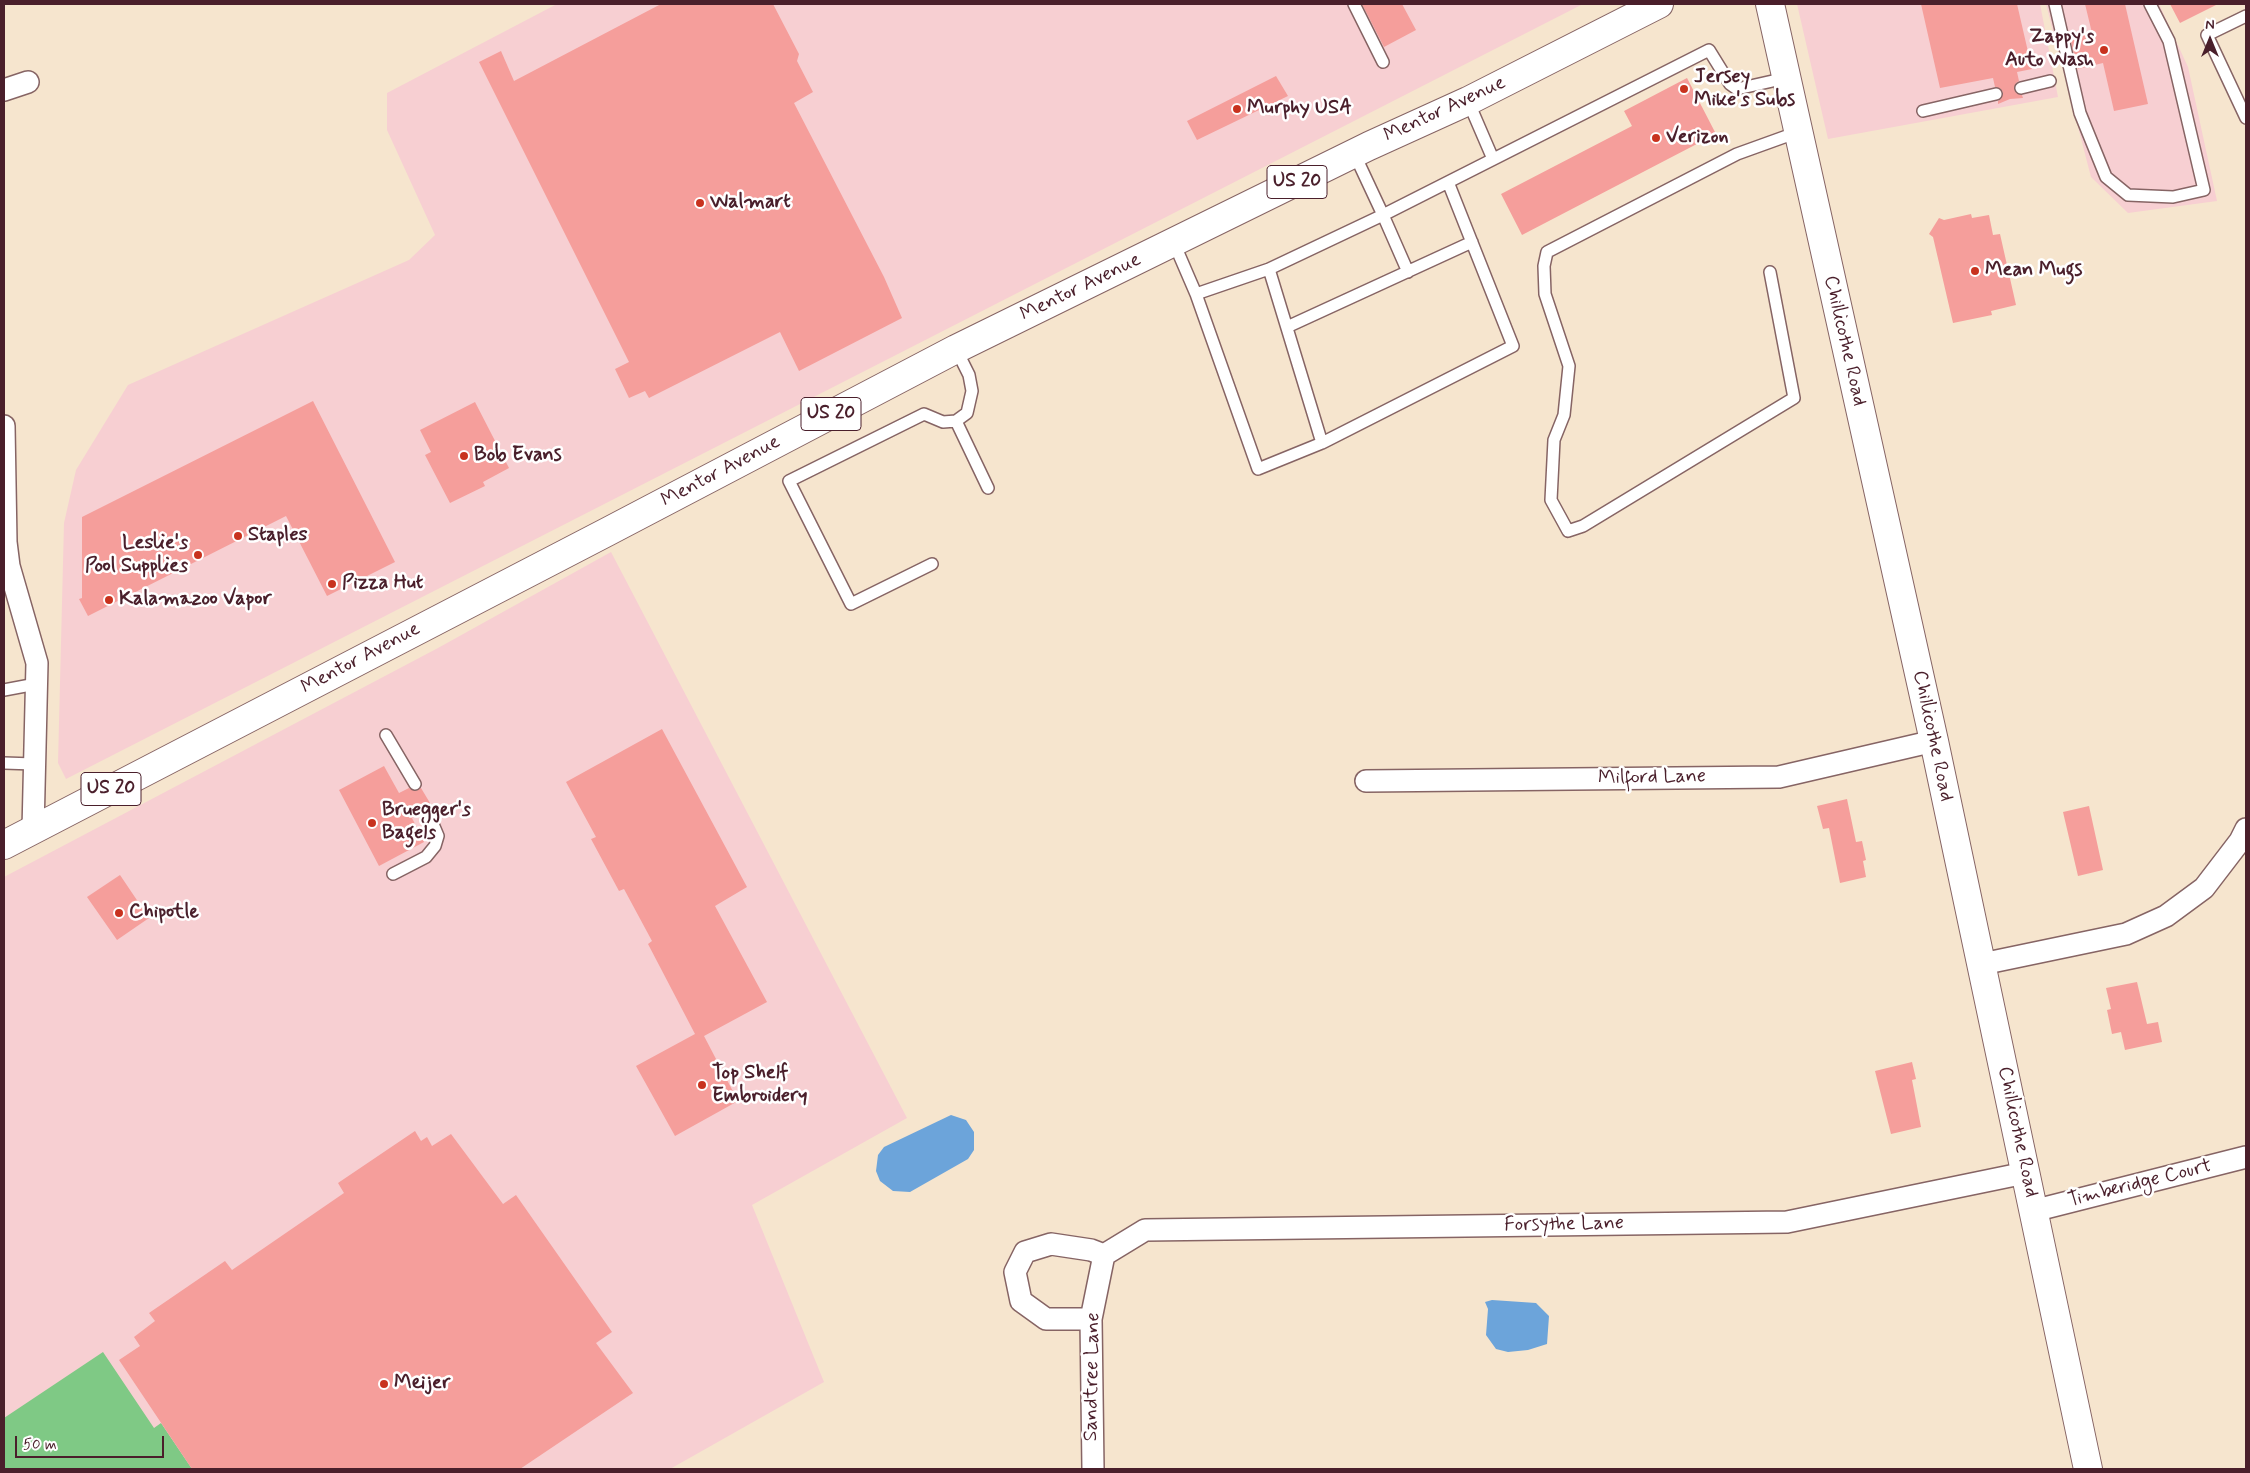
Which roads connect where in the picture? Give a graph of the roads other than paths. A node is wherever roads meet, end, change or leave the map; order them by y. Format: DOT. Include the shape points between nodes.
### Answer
graph roads {
  1 [pos="1354,4"];
  2 [pos="1658,4"];
  3 [pos="1770,4"];
  4 [pos="2055,4"];
  5 [pos="2150,4"];
  6 [pos="2246,16"];
  7 [pos="1383,62"];
  8 [pos="1786,78"];
  9 [pos="2050,81"];
  10 [pos="28,82"];
  11 [pos="2021,88"];
  12 [pos="4,90"];
  13 [pos="1996,94"];
  14 [pos="1468,101"];
  15 [pos="1923,111"];
  16 [pos="2246,118"];
  17 [pos="1798,132"];
  18 [pos="1354,153"];
  19 [pos="1493,159"];
  20 [pos="1448,182"];
  21 [pos="1383,215"];
  22 [pos="1472,242"];
  23 [pos="1174,243"];
  24 [pos="1269,269"];
  25 [pos="1408,272"];
  26 [pos="1770,272"];
  27 [pos="1196,294"];
  28 [pos="1287,327"];
  29 [pos="956,349"];
  30 [pos="956,421"];
  31 [pos="4,426"];
  32 [pos="1322,443"];
  33 [pos="988,488"];
  34 [pos="5,543"];
  35 [pos="932,564"];
  36 [pos="6,568"];
  37 [pos="36,684"];
  38 [pos="4,690"];
  39 [pos="386,735"];
  40 [pos="1934,741"];
  41 [pos="4,763"];
  42 [pos="34,764"];
  43 [pos="1366,781"];
  44 [pos="415,784"];
  45 [pos="427,810"];
  46 [pos="2246,829"];
  47 [pos="33,830"];
  48 [pos="4,845"];
  49 [pos="394,874"];
  50 [pos="1982,964"];
  51 [pos="2246,1156"];
  52 [pos="2025,1173"];
  53 [pos="2033,1211"];
  54 [pos="1104,1255"];
  55 [pos="1091,1319"];
  56 [pos="1093,1469"];
  57 [pos="2088,1469"];
  1 -- 7 [label="lane"];
  2 -- 14 [label="main road, Mentor Avenue / US 20"];
  3 -- 8 [label="main road, Chillicothe Road"];
  4 -- 5 [label="lane" via="2080,113 2106,177 2128,195 2174,197 2204,190 2168,41"];
  6 -- 16 [label="lane" via="2207,35"];
  8 -- 17 [label="main road, Chillicothe Road"];
  8 -- 19 [label="lane" via="1737,89 1730,84 1709,50"];
  9 -- 11 [label="lane"];
  10 -- 12 [label="street"];
  13 -- 15 [label="lane"];
  14 -- 18 [label="main road, Mentor Avenue / US 20"];
  14 -- 19 [label="lane"];
  17 -- 26 [label="lane" via="1737,154 1547,252 1545,294 1569,366 1564,414 1554,440 1551,500 1568,532 1794,398"];
  17 -- 40 [label="main road, Chillicothe Road"];
  18 -- 21 [label="lane"];
  18 -- 23 [label="main road, Mentor Avenue / US 20"];
  19 -- 20 [label="lane"];
  20 -- 21 [label="lane"];
  20 -- 22 [label="lane"];
  21 -- 24 [label="lane"];
  21 -- 25 [label="lane"];
  22 -- 25 [label="lane"];
  22 -- 32 [label="lane" via="1513,346"];
  23 -- 27 [label="lane"];
  23 -- 29 [label="main road, Mentor Avenue / US 20"];
  24 -- 27 [label="lane"];
  24 -- 28 [label="lane"];
  25 -- 28 [label="lane"];
  27 -- 32 [label="lane" via="1258,469"];
  28 -- 32 [label="lane"];
  29 -- 30 [label="lane" via="969,375 972,391 967,413"];
  29 -- 47 [label="main road, Mentor Avenue / US 20"];
  30 -- 33 [label="lane"];
  30 -- 35 [label="lane" via="944,422 924,414 789,481 851,604"];
  31 -- 34 [label="street"];
  34 -- 36 [label="street"];
  36 -- 37 [label="street" via="37,663"];
  37 -- 38 [label="lane"];
  37 -- 42 [label="street"];
  39 -- 44 [label="lane"];
  40 -- 43 [label="street, Milford Lane" via="1779,777"];
  40 -- 50 [label="main road, Chillicothe Road"];
  41 -- 42 [label="lane"];
  42 -- 47 [label="street"];
  45 -- 49 [label="lane" via="438,836 435,846 426,857"];
  46 -- 50 [label="street" via="2204,888 2166,916 2126,934"];
  47 -- 48 [label="main road, Mentor Avenue / US 20"];
  50 -- 52 [label="main road, Chillicothe Road"];
  51 -- 53 [label="street, Timberidge Court"];
  52 -- 53 [label="main road, Chillicothe Road"];
  52 -- 54 [label="street, Forsythe Lane" via="1787,1222 1145,1230"];
  53 -- 57 [label="main road, Chillicothe Road"];
  54 -- 55 [label="street, Sandtree Lane"];
  54 -- 55 [label="street" via="1051,1244 1024,1252 1015,1272 1021,1301 1046,1319"];
  55 -- 56 [label="street, Sandtree Lane"];
}
